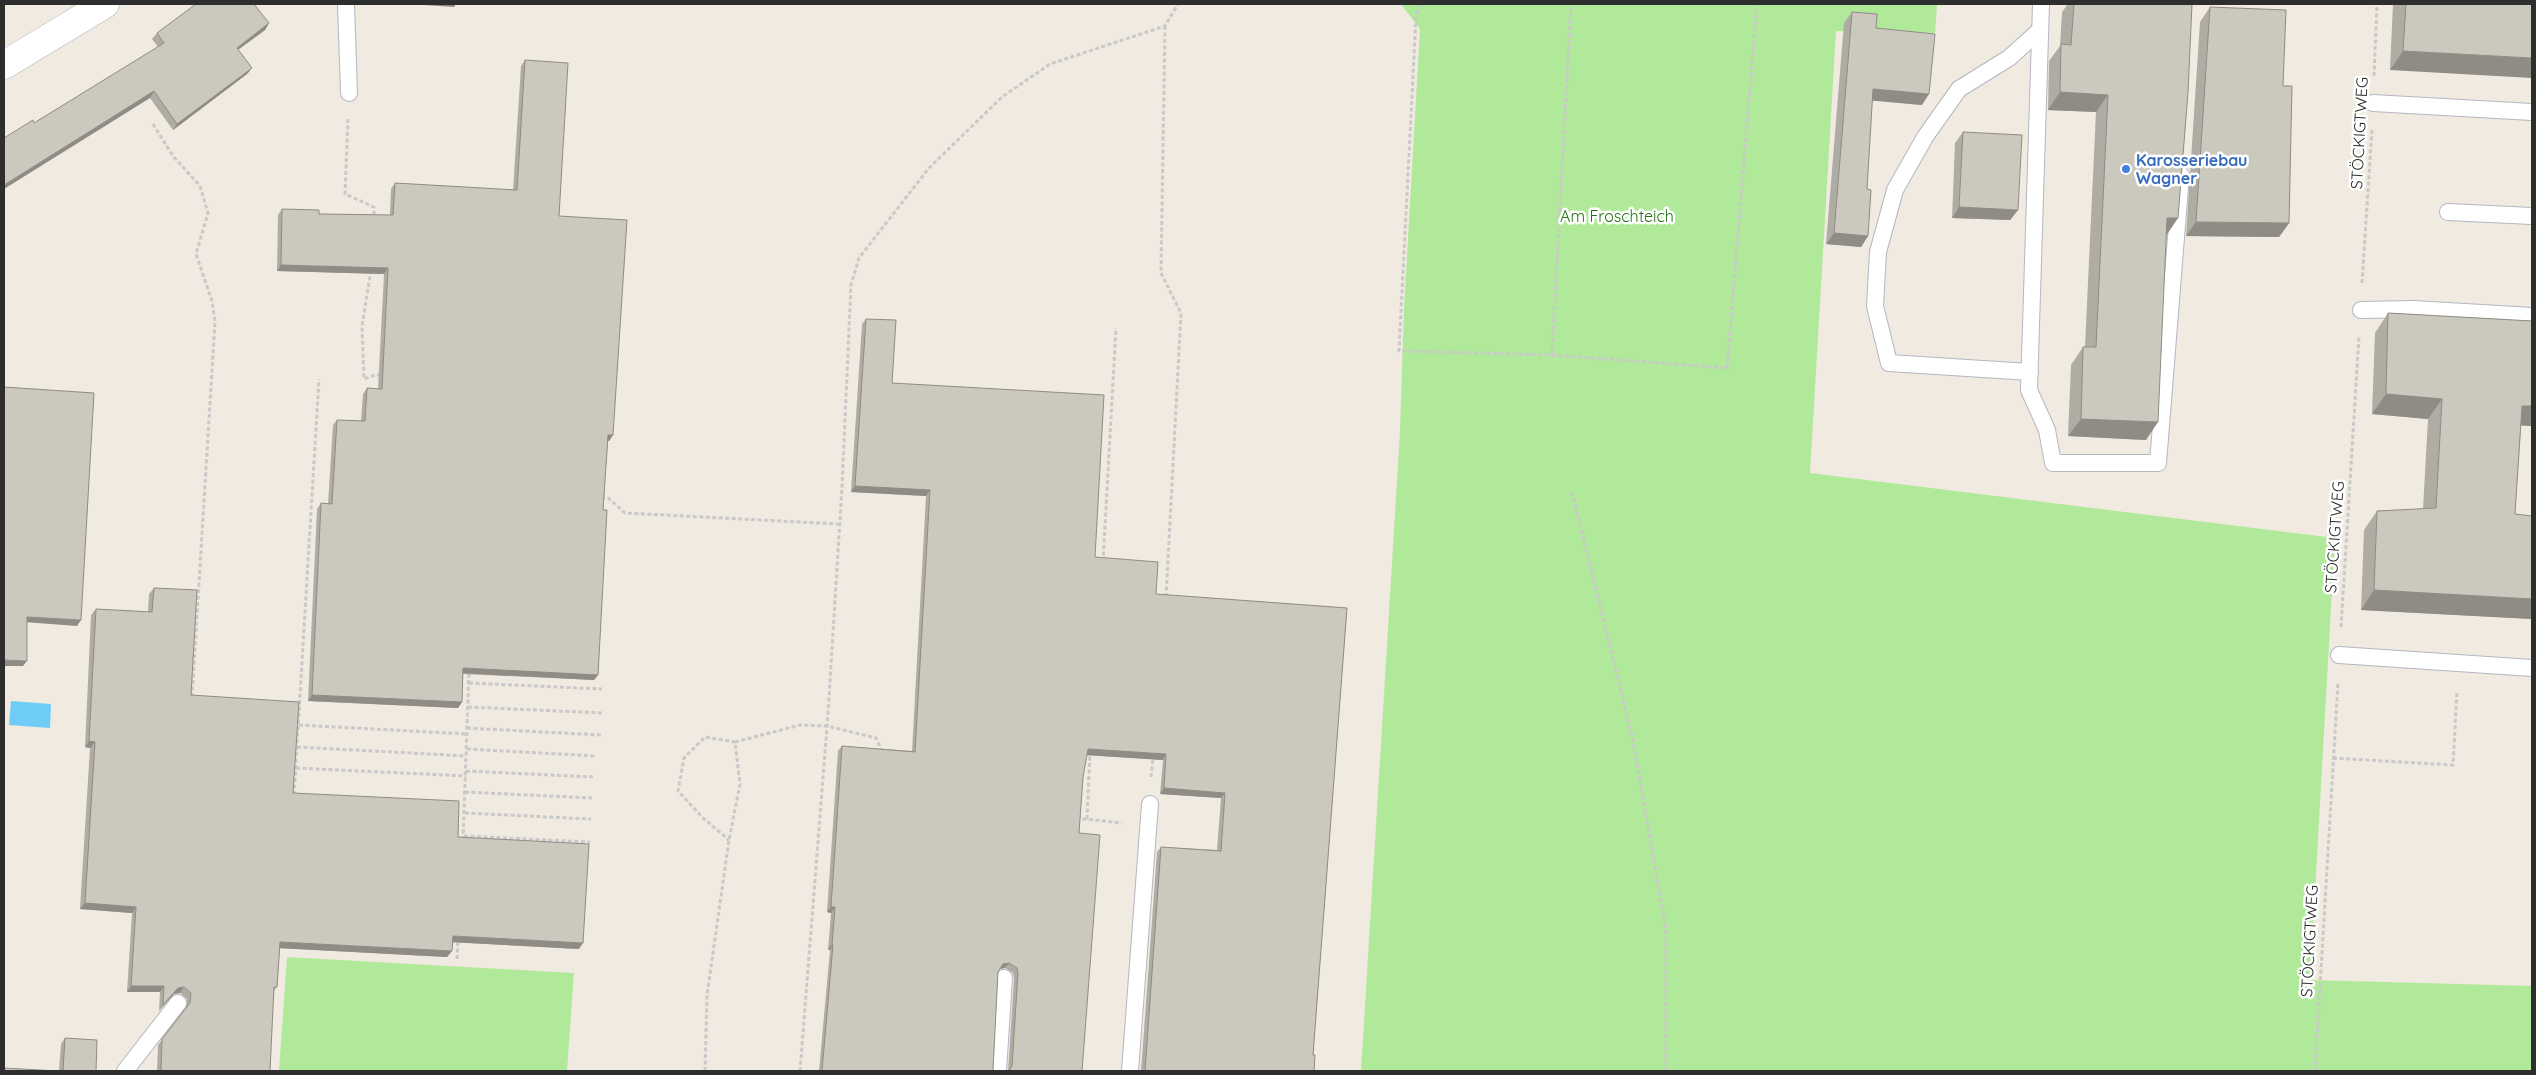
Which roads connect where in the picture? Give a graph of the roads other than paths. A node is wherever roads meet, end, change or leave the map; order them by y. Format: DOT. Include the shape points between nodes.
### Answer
graph roads {
  1 [pos="105,4"];
  2 [pos="346,4"];
  3 [pos="2041,4"];
  4 [pos="2040,30"];
  5 [pos="4,65"];
  6 [pos="349,94"];
  7 [pos="2373,103"];
  8 [pos="2532,112"];
  9 [pos="2183,156"];
  10 [pos="2448,212"];
  11 [pos="2532,216"];
  12 [pos="2361,310"];
  13 [pos="2532,316"];
  14 [pos="2030,372"];
  15 [pos="2340,655"];
  16 [pos="2532,668"];
  17 [pos="1150,804"];
  18 [pos="1004,978"];
  19 [pos="178,1003"];
  20 [pos="125,1071"];
  21 [pos="998,1071"];
  22 [pos="1130,1071"];
  1 -- 5 [label="street"];
  2 -- 6 [label="lane"];
  3 -- 4 [label="lane"];
  4 -- 14 [label="lane"];
  4 -- 14 [label="lane" via="2009,58 1959,88 1925,137 1895,190 1878,252 1875,306 1889,364"];
  7 -- 8 [label="lane"];
  9 -- 14 [label="lane" via="2158,463 2053,463 2047,430 2029,390"];
  10 -- 11 [label="lane"];
  12 -- 13 [label="lane" via="2414,309"];
  15 -- 16 [label="lane"];
  17 -- 22 [label="lane"];
  18 -- 21 [label="lane"];
  19 -- 20 [label="lane"];
}
